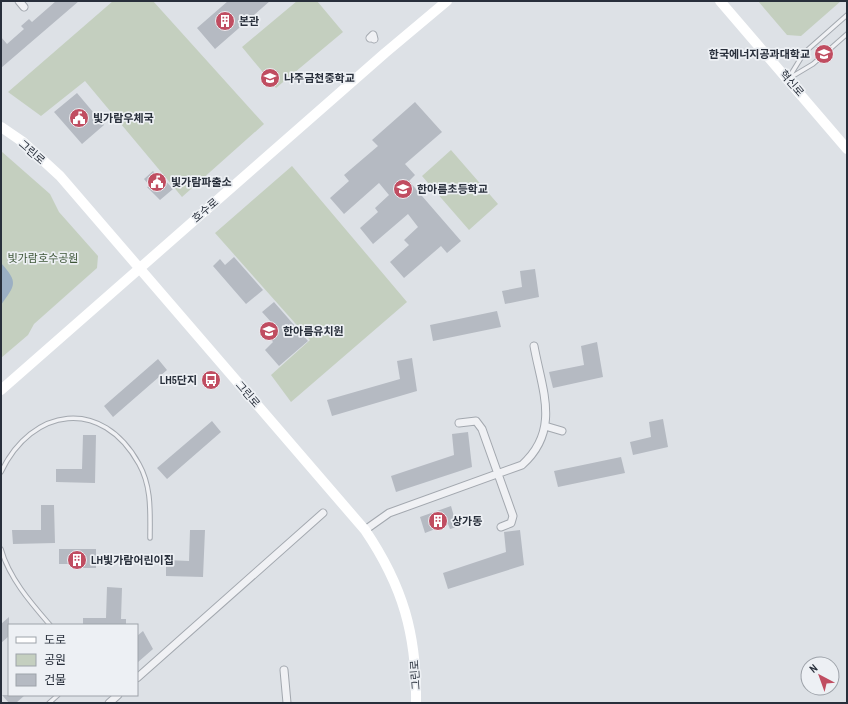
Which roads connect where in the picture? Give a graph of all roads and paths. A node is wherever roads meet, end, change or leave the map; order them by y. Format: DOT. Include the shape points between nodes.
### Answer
graph roads {
  1 [pos="447,1"];
  2 [pos="720,1"];
  3 [pos="847,15"];
  4 [pos="847,34"];
  5 [pos="788,78"];
  6 [pos="1,127"];
  7 [pos="847,149"];
  8 [pos="139,268"];
  9 [pos="534,346"];
  10 [pos="1,390"];
  11 [pos="459,423"];
  12 [pos="545,426"];
  13 [pos="562,431"];
  14 [pos="1,472"];
  15 [pos="499,474"];
  16 [pos="323,513"];
  17 [pos="501,527"];
  18 [pos="364,530"];
  19 [pos="150,538"];
  20 [pos="1,549"];
  21 [pos="49,624"];
  22 [pos="284,670"];
  23 [pos="138,677"];
  24 [pos="57,696"];
  25 [pos="117,696"];
  26 [pos="49,703"];
  27 [pos="109,703"];
  28 [pos="287,703"];
  29 [pos="416,703"];
  1 -- 8 [label="street, 호수로"];
  2 -- 5 [label="street, 혁신로"];
  3 -- 5 [label="lane" via="804,52"];
  4 -- 5 [label="lane" via="813,64"];
  5 -- 7 [label="street, 혁신로"];
  6 -- 8 [label="street, 그린로" via="23,142 60,176"];
  8 -- 10 [label="street, 호수로"];
  8 -- 18 [label="street, 그린로"];
  9 -- 12 [label="street" via="547,414"];
  11 -- 15 [label="street" via="476,421 482,429"];
  12 -- 13 [label="street"];
  12 -- 15 [label="street" via="539,445 531,457 522,465"];
  14 -- 19 [label="lane" via="16,446 42,426 59,419 71,418 82,418 101,424 124,443 140,464 150,495"];
  15 -- 17 [label="street" via="513,516 511,523"];
  15 -- 18 [label="street" via="389,513"];
  16 -- 23 [label="street"];
  18 -- 29 [label="street, 그린로" via="391,572 405,608 414,658"];
  20 -- 21 [label="lane" via="21,589"];
  22 -- 28 [label="street"];
  24 -- 26 [label="lane"];
  25 -- 27 [label="street"];
}
